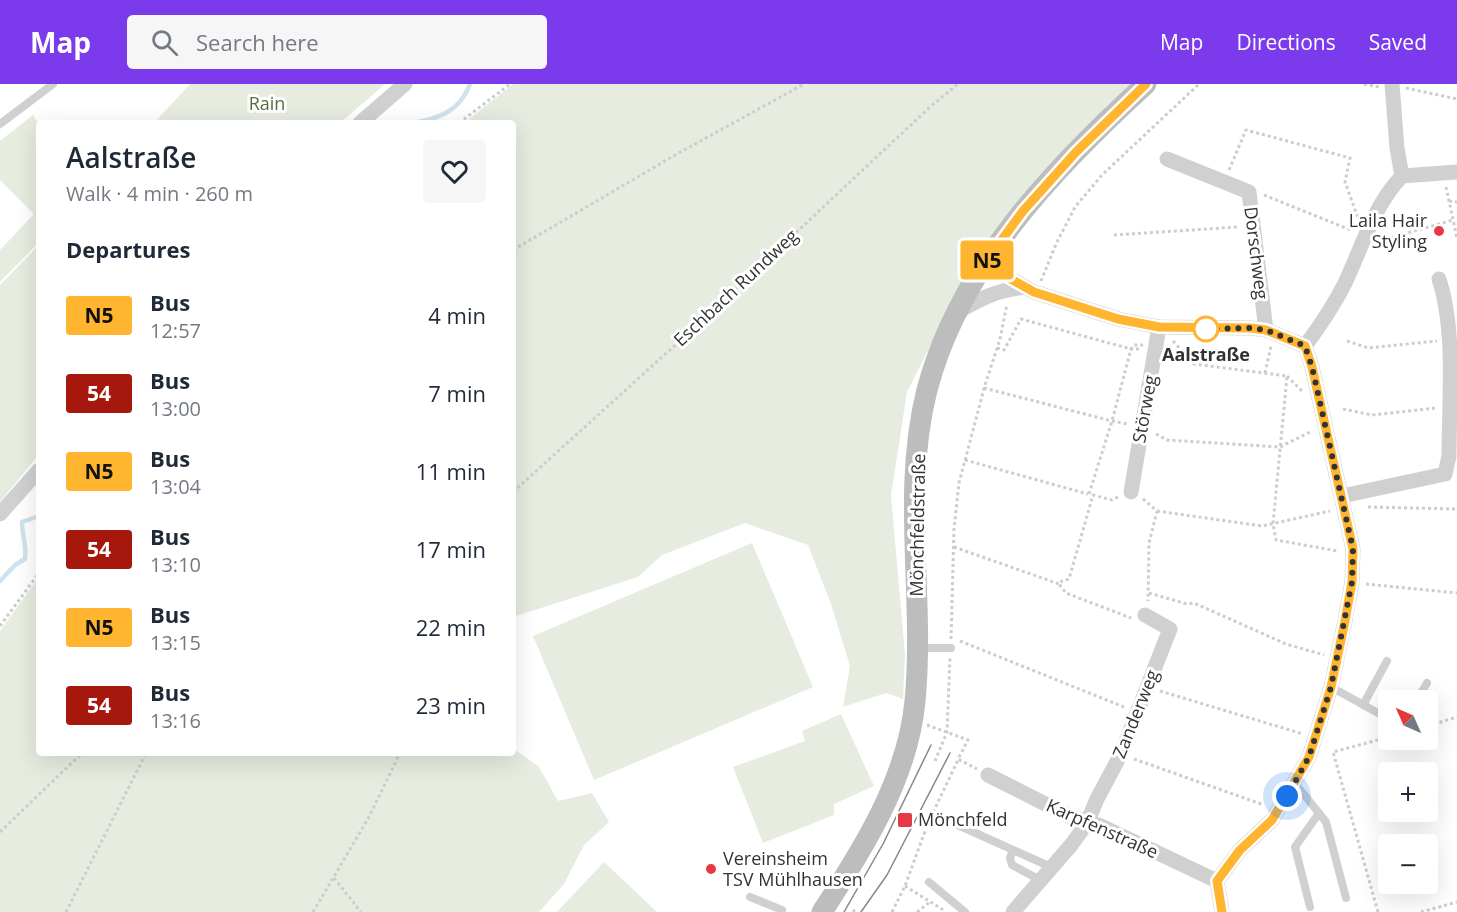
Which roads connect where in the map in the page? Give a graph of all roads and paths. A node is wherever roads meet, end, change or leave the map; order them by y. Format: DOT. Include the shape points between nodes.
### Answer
graph roads {
  1 [pos="53,84"];
  2 [pos="405,84"];
  3 [pos="510,84"];
  4 [pos="804,84"];
  5 [pos="958,84"];
  6 [pos="1146,84"];
  7 [pos="1199,84"];
  8 [pos="1392,84"];
  9 [pos="1457,99"];
  10 [pos="363,120"];
  11 [pos="463,120"];
  12 [pos="0,124"];
  13 [pos="1167,159"];
  14 [pos="1450,172"];
  15 [pos="1402,176"];
  16 [pos="1224,182"];
  17 [pos="1249,192"];
  18 [pos="1449,201"];
  19 [pos="1457,202"];
  20 [pos="1453,220"];
  21 [pos="1253,226"];
  22 [pos="1114,235"];
  23 [pos="1365,236"];
  24 [pos="1457,238"];
  25 [pos="516,248"];
  26 [pos="984,264"];
  27 [pos="1439,279"];
  28 [pos="1029,290"];
  29 [pos="1007,308"];
  30 [pos="958,312"];
  31 [pos="1159,327"];
  32 [pos="1266,330"];
  33 [pos="1449,340"];
  34 [pos="1347,341"];
  35 [pos="1156,344"];
  36 [pos="1179,346"];
  37 [pos="1305,346"];
  38 [pos="997,348"];
  39 [pos="1133,349"];
  40 [pos="1269,352"];
  41 [pos="1265,373"];
  42 [pos="984,388"];
  43 [pos="1449,407"];
  44 [pos="1343,409"];
  45 [pos="1114,421"];
  46 [pos="1325,424"];
  47 [pos="1142,426"];
  48 [pos="1280,447"];
  49 [pos="965,460"];
  50 [pos="36,473"];
  51 [pos="516,489"];
  52 [pos="1131,492"];
  53 [pos="1091,494"];
  54 [pos="1343,502"];
  55 [pos="1368,507"];
  56 [pos="1457,509"];
  57 [pos="1157,511"];
  58 [pos="0,514"];
  59 [pos="1273,524"];
  60 [pos="954,547"];
  61 [pos="1353,554"];
  62 [pos="36,577"];
  63 [pos="1065,580"];
  64 [pos="1352,582"];
  65 [pos="1059,584"];
  66 [pos="1068,587"];
  67 [pos="1073,589"];
  68 [pos="1149,593"];
  69 [pos="1457,593"];
  70 [pos="1086,594"];
  71 [pos="1072,595"];
  72 [pos="1085,600"];
  73 [pos="1115,604"];
  74 [pos="1114,610"];
  75 [pos="1140,619"];
  76 [pos="0,626"];
  77 [pos="969,645"];
  78 [pos="918,648"];
  79 [pos="951,648"];
  80 [pos="1336,661"];
  81 [pos="1388,661"];
  82 [pos="1427,683"];
  83 [pos="1146,687"];
  84 [pos="1331,687"];
  85 [pos="1423,690"];
  86 [pos="1363,705"];
  87 [pos="1136,713"];
  88 [pos="1378,713"];
  89 [pos="1457,717"];
  90 [pos="912,722"];
  91 [pos="1438,723"];
  92 [pos="947,732"];
  93 [pos="1314,737"];
  94 [pos="1378,739"];
  95 [pos="1121,754"];
  96 [pos="79,756"];
  97 [pos="144,756"];
  98 [pos="398,756"];
  99 [pos="958,759"];
  100 [pos="935,761"];
  101 [pos="988,775"];
  102 [pos="1294,782"];
  103 [pos="1279,809"];
  104 [pos="1319,813"];
  105 [pos="951,822"];
  106 [pos="1087,823"];
  107 [pos="0,832"];
  108 [pos="1013,850"];
  109 [pos="1051,867"];
  110 [pos="334,878"];
  111 [pos="1040,880"];
  112 [pos="1217,881"];
  113 [pos="929,882"];
  114 [pos="905,886"];
  115 [pos="750,897"];
  116 [pos="1346,898"];
  117 [pos="930,902"];
  118 [pos="1457,902"];
  119 [pos="1310,908"];
  120 [pos="66,912"];
  121 [pos="313,912"];
  122 [pos="361,912"];
  123 [pos="780,912"];
  124 [pos="822,912"];
  125 [pos="892,912"];
  126 [pos="917,912"];
  127 [pos="946,912"];
  128 [pos="965,912"];
  129 [pos="1013,912"];
  130 [pos="1222,912"];
  131 [pos="1378,912"];
  132 [pos="1421,912"];
  1 -- 12 [label="lane"];
  2 -- 10 [label="street"];
  3 -- 11 [label="path"];
  4 -- 25 [label="path"];
  5 -- 51 [label="path, Eschbach Rundweg"];
  6 -- 26 [label="main road, Mönchfeldstraße" via="1076,152 1023,211"];
  7 -- 28 [label="path" via="1102,175 1075,207 1043,278"];
  8 -- 9 [label="path"];
  8 -- 15 [label="street"];
  13 -- 16 [label="street, Dorschweg"];
  14 -- 15 [label="street"];
  14 -- 18 [label="path"];
  15 -- 23 [label="street" via="1390,188"];
  16 -- 17 [label="street, Dorschweg"];
  16 -- 23 [label="path" via="1246,130 1350,158 1345,182"];
  17 -- 21 [label="street, Dorschweg"];
  17 -- 23 [label="path" via="1263,194"];
  18 -- 19 [label="path"];
  18 -- 20 [label="path"];
  20 -- 23 [label="path" via="1390,238"];
  20 -- 24 [label="path"];
  21 -- 22 [label="path"];
  21 -- 32 [label="street, Dorschweg"];
  23 -- 37 [label="street" via="1339,294"];
  26 -- 28 [label="street"];
  26 -- 30 [label="main road, Mönchfeldstraße"];
  27 -- 33 [label="street" via="1446,300"];
  28 -- 30 [label="street" via="998,291"];
  28 -- 31 [label="street" via="1118,319"];
  29 -- 38 [label="path"];
  30 -- 78 [label="main road, Mönchfeldstraße" via="927,390 920,430 914,522"];
  31 -- 32 [label="street"];
  31 -- 35 [label="street, Störweg"];
  32 -- 37 [label="street"];
  33 -- 34 [label="path" via="1368,348"];
  33 -- 43 [label="street"];
  35 -- 39 [label="path" via="1134,345"];
  35 -- 47 [label="street, Störweg"];
  36 -- 41 [label="path" via="1194,364"];
  37 -- 46 [label="street"];
  38 -- 39 [label="path" via="1004,351 1021,319"];
  38 -- 42 [label="path"];
  39 -- 45 [label="path"];
  40 -- 41 [label="path"];
  41 -- 48 [label="path" via="1287,376"];
  42 -- 45 [label="path"];
  42 -- 49 [label="path"];
  43 -- 44 [label="path" via="1385,415"];
  43 -- 54 [label="street" via="1445,474"];
  45 -- 53 [label="path"];
  46 -- 48 [label="path"];
  46 -- 54 [label="street"];
  47 -- 48 [label="path" via="1167,440"];
  47 -- 52 [label="street, Störweg"];
  48 -- 59 [label="path"];
  49 -- 53 [label="path"];
  49 -- 60 [label="path" via="959,483"];
  50 -- 58 [label="street"];
  52 -- 53 [label="path" via="1112,500"];
  52 -- 57 [label="path"];
  53 -- 63 [label="path" via="1069,579"];
  54 -- 59 [label="path"];
  54 -- 61 [label="street"];
  55 -- 56 [label="path"];
  57 -- 59 [label="path" via="1262,526"];
  57 -- 68 [label="path" via="1149,543"];
  59 -- 61 [label="path" via="1275,540"];
  60 -- 65 [label="path"];
  60 -- 79 [label="path"];
  61 -- 64 [label="street"];
  62 -- 76 [label="path"];
  63 -- 65 [label="path"];
  63 -- 66 [label="path"];
  64 -- 69 [label="path"];
  64 -- 80 [label="street"];
  65 -- 71 [label="path"];
  67 -- 71 [label="path"];
  68 -- 75 [label="path"];
  68 -- 80 [label="path" via="1194,603 1286,644 1319,652"];
  70 -- 72 [label="path"];
  71 -- 72 [label="path"];
  72 -- 74 [label="path"];
  73 -- 74 [label="path"];
  74 -- 75 [label="path"];
  75 -- 83 [label="street, Zanderweg" via="1170,629"];
  77 -- 87 [label="path"];
  78 -- 79 [label="lane"];
  78 -- 90 [label="main road, Mönchfeldstraße"];
  79 -- 92 [label="path"];
  80 -- 84 [label="street"];
  81 -- 86 [label="lane"];
  82 -- 85 [label="lane"];
  83 -- 87 [label="street, Zanderweg"];
  83 -- 93 [label="path"];
  84 -- 86 [label="lane"];
  84 -- 93 [label="street"];
  86 -- 88 [label="lane"];
  87 -- 95 [label="street, Zanderweg"];
  89 -- 91 [label="path"];
  90 -- 92 [label="path"];
  90 -- 124 [label="main road, Mönchfeldstraße" via="887,800"];
  92 -- 99 [label="path" via="968,740"];
  92 -- 100 [label="path"];
  93 -- 102 [label="street" via="1309,757"];
  94 -- 131 [label="path" via="1333,752"];
  95 -- 103 [label="path"];
  95 -- 106 [label="street, Zanderweg"];
  96 -- 107 [label="path"];
  97 -- 120 [label="path"];
  98 -- 110 [label="path"];
  99 -- 101 [label="path"];
  99 -- 114 [label="path" via="928,822"];
  101 -- 106 [label="street, Karpfenstraße"];
  102 -- 103 [label="street"];
  102 -- 104 [label="lane"];
  103 -- 112 [label="street"];
  104 -- 116 [label="lane" via="1326,822"];
  104 -- 119 [label="lane" via="1295,847"];
  105 -- 108 [label="lane"];
  106 -- 109 [label="street, Zanderweg"];
  106 -- 112 [label="street, Karpfenstraße"];
  108 -- 109 [label="lane"];
  108 -- 111 [label="lane" via="1012,865"];
  109 -- 111 [label="street, Zanderweg"];
  110 -- 121 [label="path"];
  110 -- 122 [label="path"];
  111 -- 129 [label="street, Zanderweg"];
  112 -- 130 [label="street"];
  113 -- 128 [label="lane"];
  114 -- 117 [label="path"];
  114 -- 125 [label="path"];
  115 -- 123 [label="lane"];
  117 -- 126 [label="path"];
  117 -- 127 [label="path"];
  118 -- 132 [label="path"];
}
